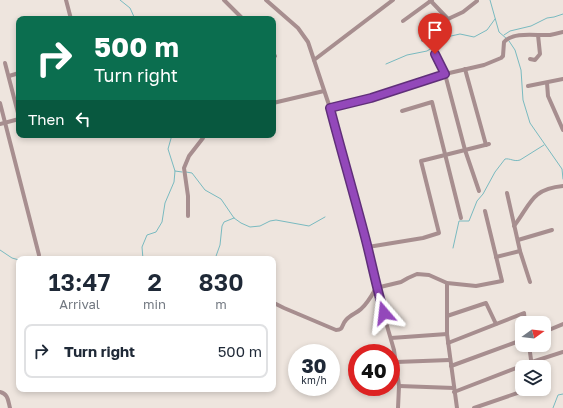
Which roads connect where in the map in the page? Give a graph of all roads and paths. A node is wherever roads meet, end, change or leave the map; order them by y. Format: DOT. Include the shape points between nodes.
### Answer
graph roads {
  1 [pos="66,0"];
  2 [pos="224,0"];
  3 [pos="266,0"];
  4 [pos="393,0"];
  5 [pos="431,0"];
  6 [pos="477,1"];
  7 [pos="272,2"];
  8 [pos="70,16"];
  9 [pos="240,16"];
  10 [pos="448,19"];
  11 [pos="403,21"];
  12 [pos="563,32"];
  13 [pos="538,35"];
  14 [pos="423,40"];
  15 [pos="435,54"];
  16 [pos="530,59"];
  17 [pos="314,60"];
  18 [pos="5,63"];
  19 [pos="465,69"];
  20 [pos="16,74"];
  21 [pos="445,74"];
  22 [pos="9,76"];
  23 [pos="563,79"];
  24 [pos="547,83"];
  25 [pos="528,86"];
  26 [pos="324,91"];
  27 [pos="276,102"];
  28 [pos="0,103"];
  29 [pos="16,105"];
  30 [pos="330,108"];
  31 [pos="402,111"];
  32 [pos="16,119"];
  33 [pos="5,123"];
  34 [pos="0,124"];
  35 [pos="563,130"];
  36 [pos="202,138"];
  37 [pos="465,150"];
  38 [pos="445,155"];
  39 [pos="563,186"];
  40 [pos="479,191"];
  41 [pos="507,194"];
  42 [pos="485,211"];
  43 [pos="188,216"];
  44 [pos="461,218"];
  45 [pos="514,226"];
  46 [pos="552,230"];
  47 [pos="518,240"];
  48 [pos="368,248"];
  49 [pos="520,250"];
  50 [pos="39,255"];
  51 [pos="496,257"];
  52 [pos="530,282"];
  53 [pos="447,283"];
  54 [pos="376,288"];
  55 [pos="276,304"];
  56 [pos="447,316"];
  57 [pos="516,316"];
  58 [pos="525,316"];
  59 [pos="515,317"];
  60 [pos="496,324"];
  61 [pos="563,324"];
  62 [pos="551,329"];
  63 [pos="447,334"];
  64 [pos="391,338"];
  65 [pos="448,343"];
  66 [pos="515,343"];
  67 [pos="392,344"];
  68 [pos="563,352"];
  69 [pos="450,360"];
  70 [pos="544,360"];
  71 [pos="400,362"];
  72 [pos="451,366"];
  73 [pos="515,370"];
  74 [pos="400,386"];
  75 [pos="454,390"];
  76 [pos="0,392"];
  77 [pos="515,394"];
  78 [pos="398,396"];
  79 [pos="10,408"];
  80 [pos="398,408"];
  81 [pos="456,408"];
  82 [pos="474,408"];
  1 -- 8 [label="street"];
  2 -- 9 [label="street"];
  3 -- 7 [label="street"];
  4 -- 17 [label="street"];
  5 -- 10 [label="street"];
  5 -- 11 [label="street"];
  6 -- 10 [label="street"];
  7 -- 17 [label="street" via="298,28 308,42"];
  10 -- 14 [label="street"];
  12 -- 13 [label="street"];
  13 -- 16 [label="street" via="540,54 536,60"];
  13 -- 19 [label="street" via="523,34 509,37 504,42 501,58"];
  15 -- 21 [label="street"];
  17 -- 26 [label="street"];
  18 -- 22 [label="street"];
  19 -- 21 [label="street"];
  19 -- 37 [label="street" via="487,144"];
  20 -- 22 [label="street"];
  21 -- 30 [label="street" via="371,98"];
  21 -- 37 [label="street"];
  22 -- 29 [label="street"];
  23 -- 24 [label="street"];
  24 -- 25 [label="street"];
  24 -- 35 [label="street" via="548,96"];
  26 -- 27 [label="street"];
  26 -- 30 [label="street"];
  28 -- 33 [label="street"];
  30 -- 48 [label="street"];
  31 -- 38 [label="street" via="432,102"];
  32 -- 33 [label="street"];
  33 -- 34 [label="street"];
  33 -- 50 [label="street"];
  36 -- 43 [label="street" via="184,168"];
  37 -- 38 [label="street"];
  37 -- 40 [label="street"];
  38 -- 44 [label="street"];
  38 -- 48 [label="street" via="422,161 439,233"];
  39 -- 45 [label="street" via="550,187 541,192 527,205"];
  41 -- 45 [label="street"];
  42 -- 51 [label="street"];
  45 -- 47 [label="street"];
  46 -- 47 [label="street"];
  47 -- 49 [label="street"];
  48 -- 54 [label="street"];
  49 -- 51 [label="street"];
  49 -- 52 [label="street"];
  51 -- 53 [label="street" via="502,281 476,286"];
  53 -- 54 [label="street" via="429,275 417,274 402,282"];
  53 -- 56 [label="street"];
  54 -- 55 [label="street" via="370,299 347,319 339,330"];
  54 -- 64 [label="street"];
  56 -- 60 [label="street" via="486,303"];
  56 -- 63 [label="street"];
  57 -- 58 [label="street" via="524,313"];
  59 -- 60 [label="street"];
  60 -- 65 [label="street"];
  61 -- 62 [label="street"];
  63 -- 64 [label="street"];
  63 -- 65 [label="street"];
  64 -- 67 [label="street"];
  65 -- 69 [label="street"];
  66 -- 72 [label="street"];
  68 -- 70 [label="street"];
  69 -- 71 [label="street"];
  69 -- 72 [label="street"];
  72 -- 75 [label="street"];
  73 -- 75 [label="street"];
  74 -- 75 [label="street"];
  75 -- 81 [label="street"];
  76 -- 79 [label="street" via="7,396"];
  77 -- 82 [label="street"];
  78 -- 80 [label="street"];
}
